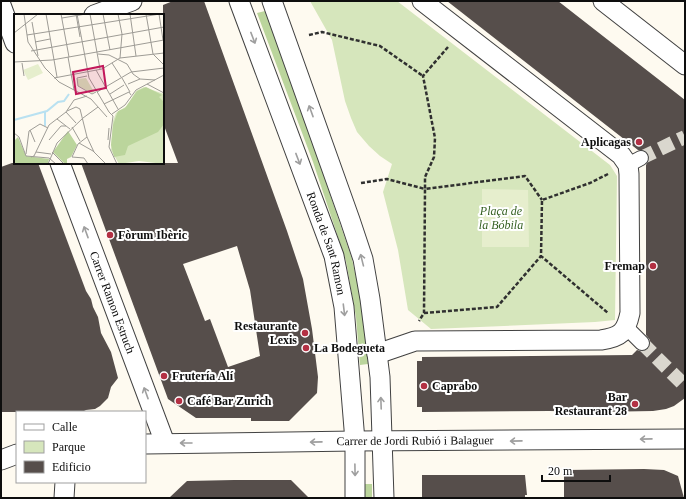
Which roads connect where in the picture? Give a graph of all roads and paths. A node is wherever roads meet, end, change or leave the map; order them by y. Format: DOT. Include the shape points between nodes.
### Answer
graph roads {
  1 [pos="132,1"];
  2 [pos="239,1"];
  3 [pos="272,1"];
  4 [pos="422,1"];
  5 [pos="603,1"];
  6 [pos="1,5"];
  7 [pos="97,14"];
  8 [pos="462,31"];
  9 [pos="309,35"];
  10 [pos="14,41"];
  11 [pos="14,44"];
  12 [pos="1,49"];
  13 [pos="685,65"];
  14 [pos="423,76"];
  15 [pos="60,164"];
  16 [pos="628,165"];
  17 [pos="361,183"];
  18 [pos="424,189"];
  19 [pos="542,200"];
  20 [pos="541,256"];
  21 [pos="424,313"];
  22 [pos="419,319"];
  23 [pos="626,328"];
  24 [pos="642,343"];
  25 [pos="377,354"];
  26 [pos="685,439"];
  27 [pos="354,441"];
  28 [pos="382,442"];
  29 [pos="164,443"];
  30 [pos="146,444"];
  31 [pos="16,454"];
  32 [pos="1,460"];
  33 [pos="64,483"];
  34 [pos="64,498"];
  35 [pos="355,498"];
  36 [pos="384,498"];
  1 -- 7 [label="street"];
  2 -- 27 [label="street, Ronda de Sant Ramon, one-way" via="334,256 344,308"];
  25 -- 3 [label="street, one-way" via="362,259"];
  4 -- 8 [label="street"];
  5 -- 13 [label="street"];
  6 -- 10 [label="street"];
  8 -- 14 [label="path"];
  8 -- 16 [label="street" via="621,155"];
  9 -- 14 [label="path" via="322,32 380,46"];
  11 -- 12 [label="street"];
  14 -- 18 [label="path" via="435,138 434,157 425,177"];
  29 -- 15 [label="street, Carrer Ramon Estruch, one-way"];
  16 -- 19 [label="path" via="590,183"];
  16 -- 23 [label="street" via="630,313"];
  17 -- 18 [label="path" via="387,179"];
  18 -- 19 [label="path" via="525,176"];
  18 -- 21 [label="path"];
  19 -- 20 [label="path"];
  20 -- 21 [label="path" via="497,307"];
  20 -- 23 [label="path"];
  21 -- 22 [label="path"];
  23 -- 24 [label="street"];
  23 -- 25 [label="street" via="612,338 601,340 415,341"];
  28 -- 25 [label="street, one-way"];
  26 -- 28 [label="street, Carrer de Jordi Rubió i Balaguer, one-way"];
  27 -- 28 [label="street, Carrer de Jordi Rubió i Balaguer"];
  27 -- 29 [label="street, Carrer de Jordi Rubió i Balaguer, one-way"];
  27 -- 35 [label="street, Ronda de Sant Ramon, one-way"];
  28 -- 36 [label="street"];
  29 -- 30 [label="street, Carrer de Jordi Rubió i Balaguer"];
  31 -- 32 [label="street"];
  33 -- 34 [label="street"];
}
